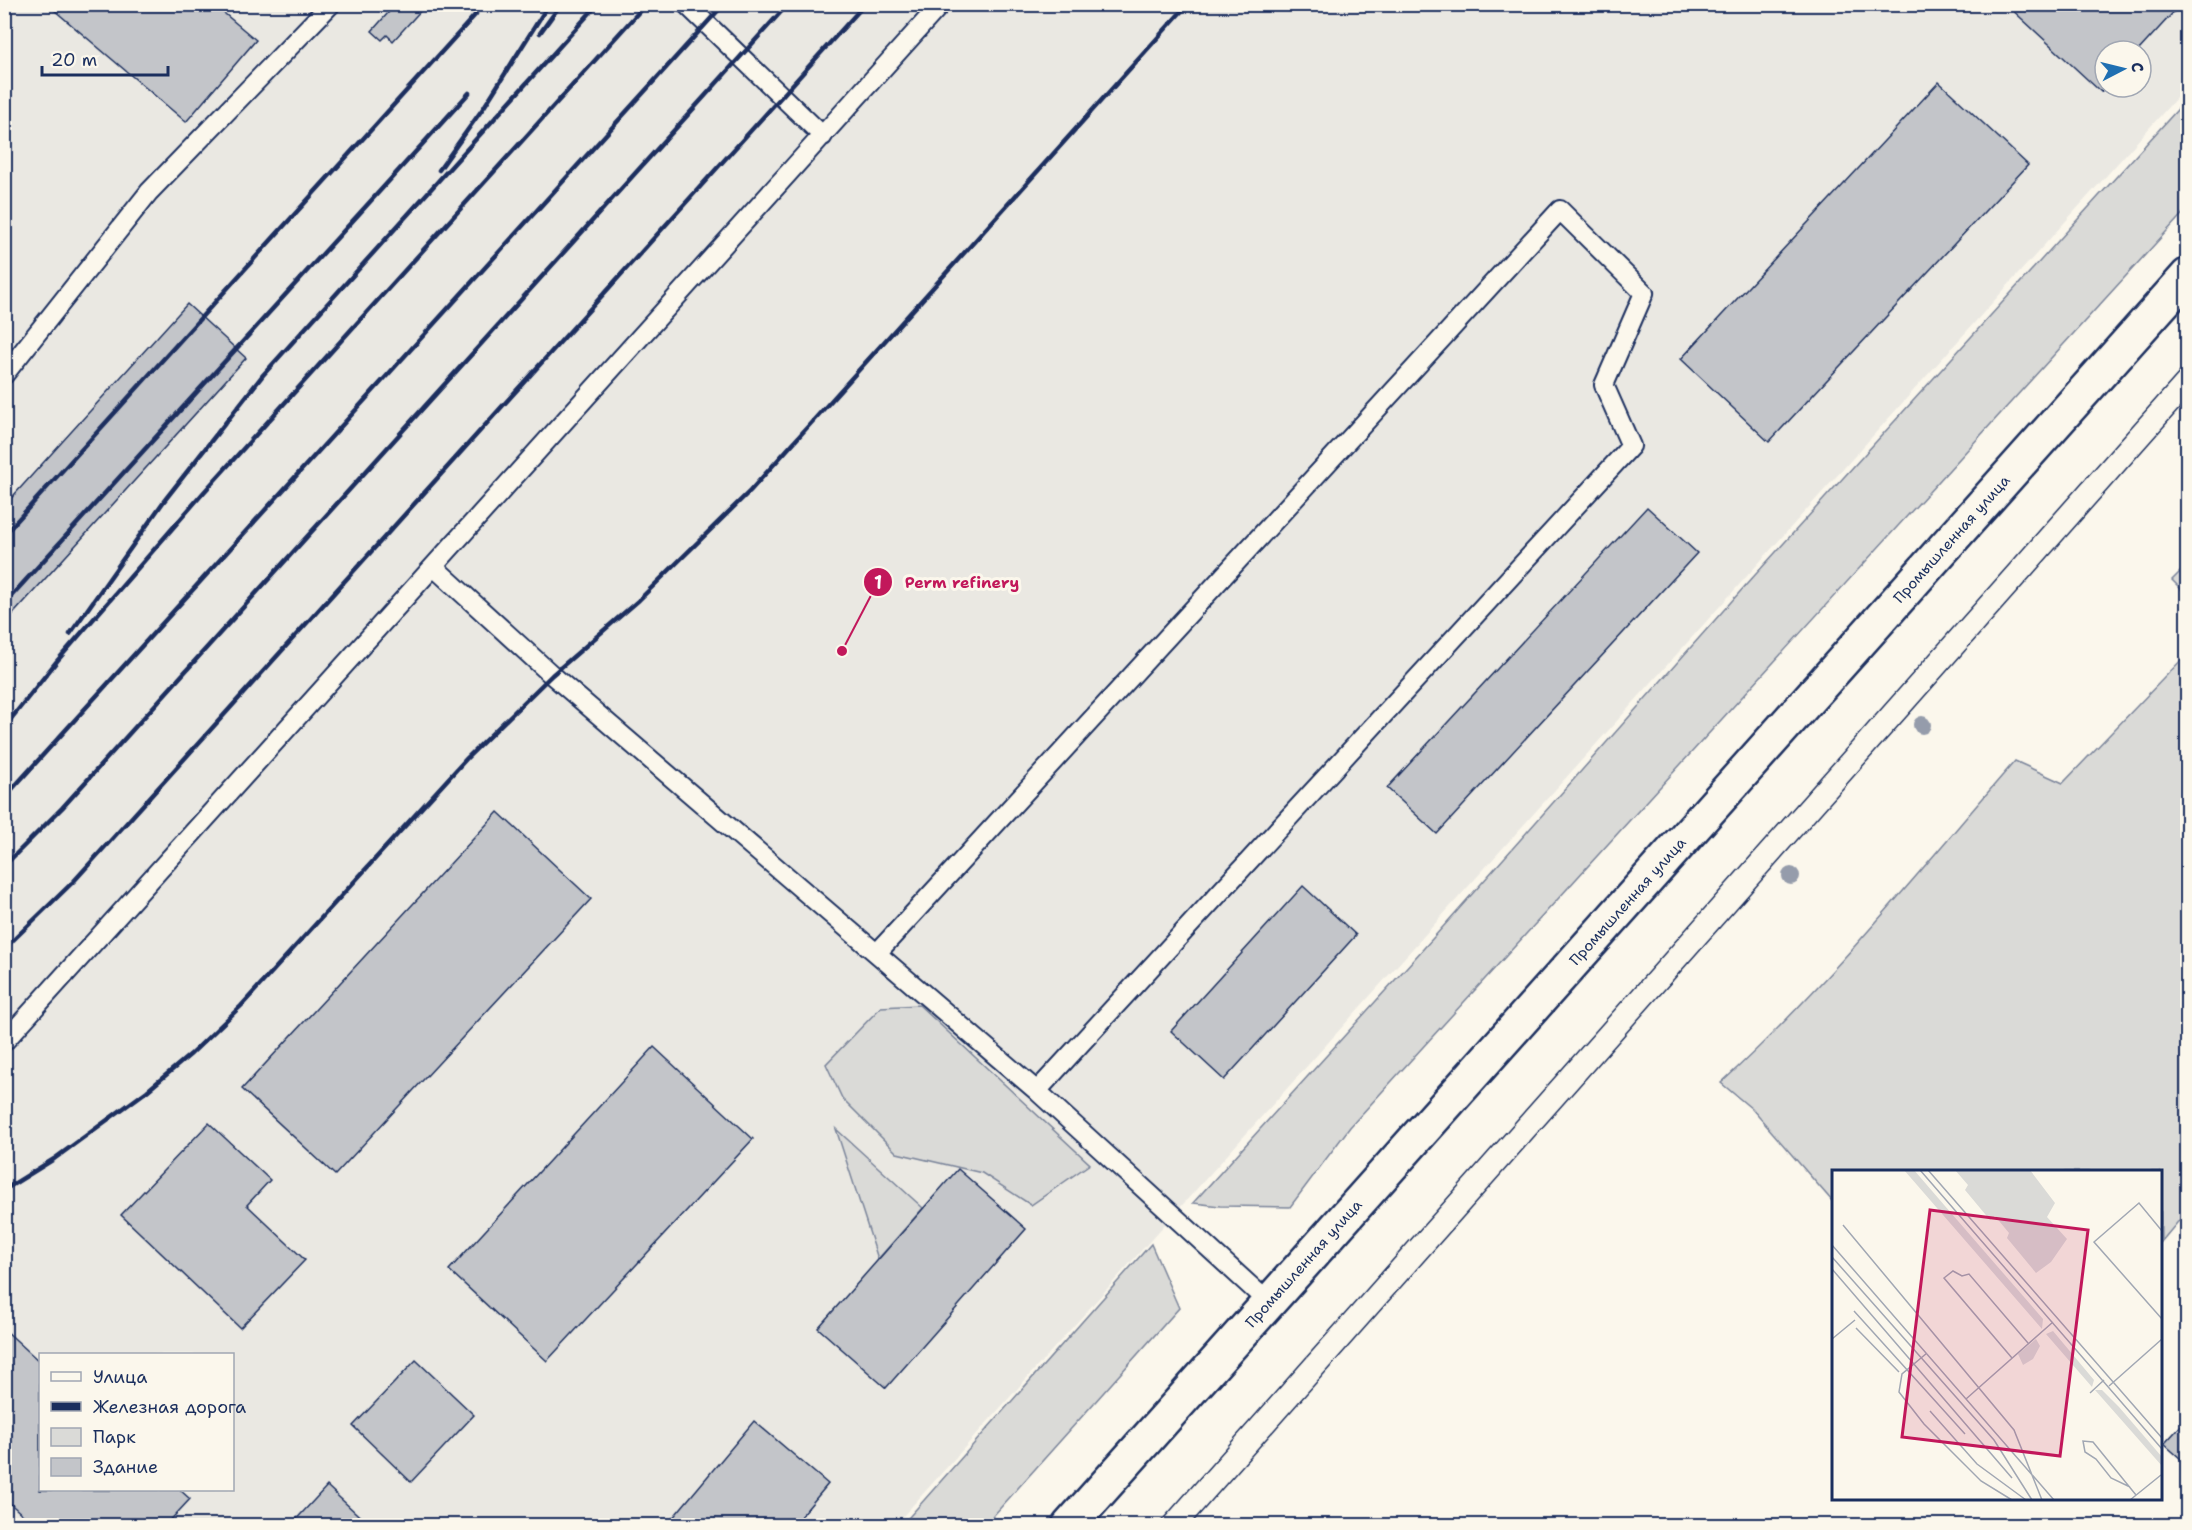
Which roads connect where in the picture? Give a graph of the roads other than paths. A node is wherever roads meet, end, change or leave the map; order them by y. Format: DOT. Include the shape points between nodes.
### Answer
graph roads {
  1 [pos="331,4"];
  2 [pos="686,4"];
  3 [pos="941,4"];
  4 [pos="823,136"];
  5 [pos="2187,275"];
  6 [pos="4,375"];
  7 [pos="434,567"];
  8 [pos="877,953"];
  9 [pos="4,1042"];
  10 [pos="1036,1091"];
  11 [pos="1269,1303"];
  12 [pos="1069,1526"];
  1 -- 6 [label="lane" via="148,192"];
  2 -- 4 [label="lane"];
  3 -- 4 [label="lane"];
  4 -- 7 [label="lane"];
  5 -- 11 [label="street, Промышленная улица"];
  7 -- 8 [label="lane" via="552,675"];
  7 -- 9 [label="lane"];
  8 -- 10 [label="lane"];
  8 -- 10 [label="lane" via="1560,210 1644,293 1604,385 1631,446"];
  10 -- 11 [label="lane"];
  11 -- 12 [label="street, Промышленная улица"];
}
